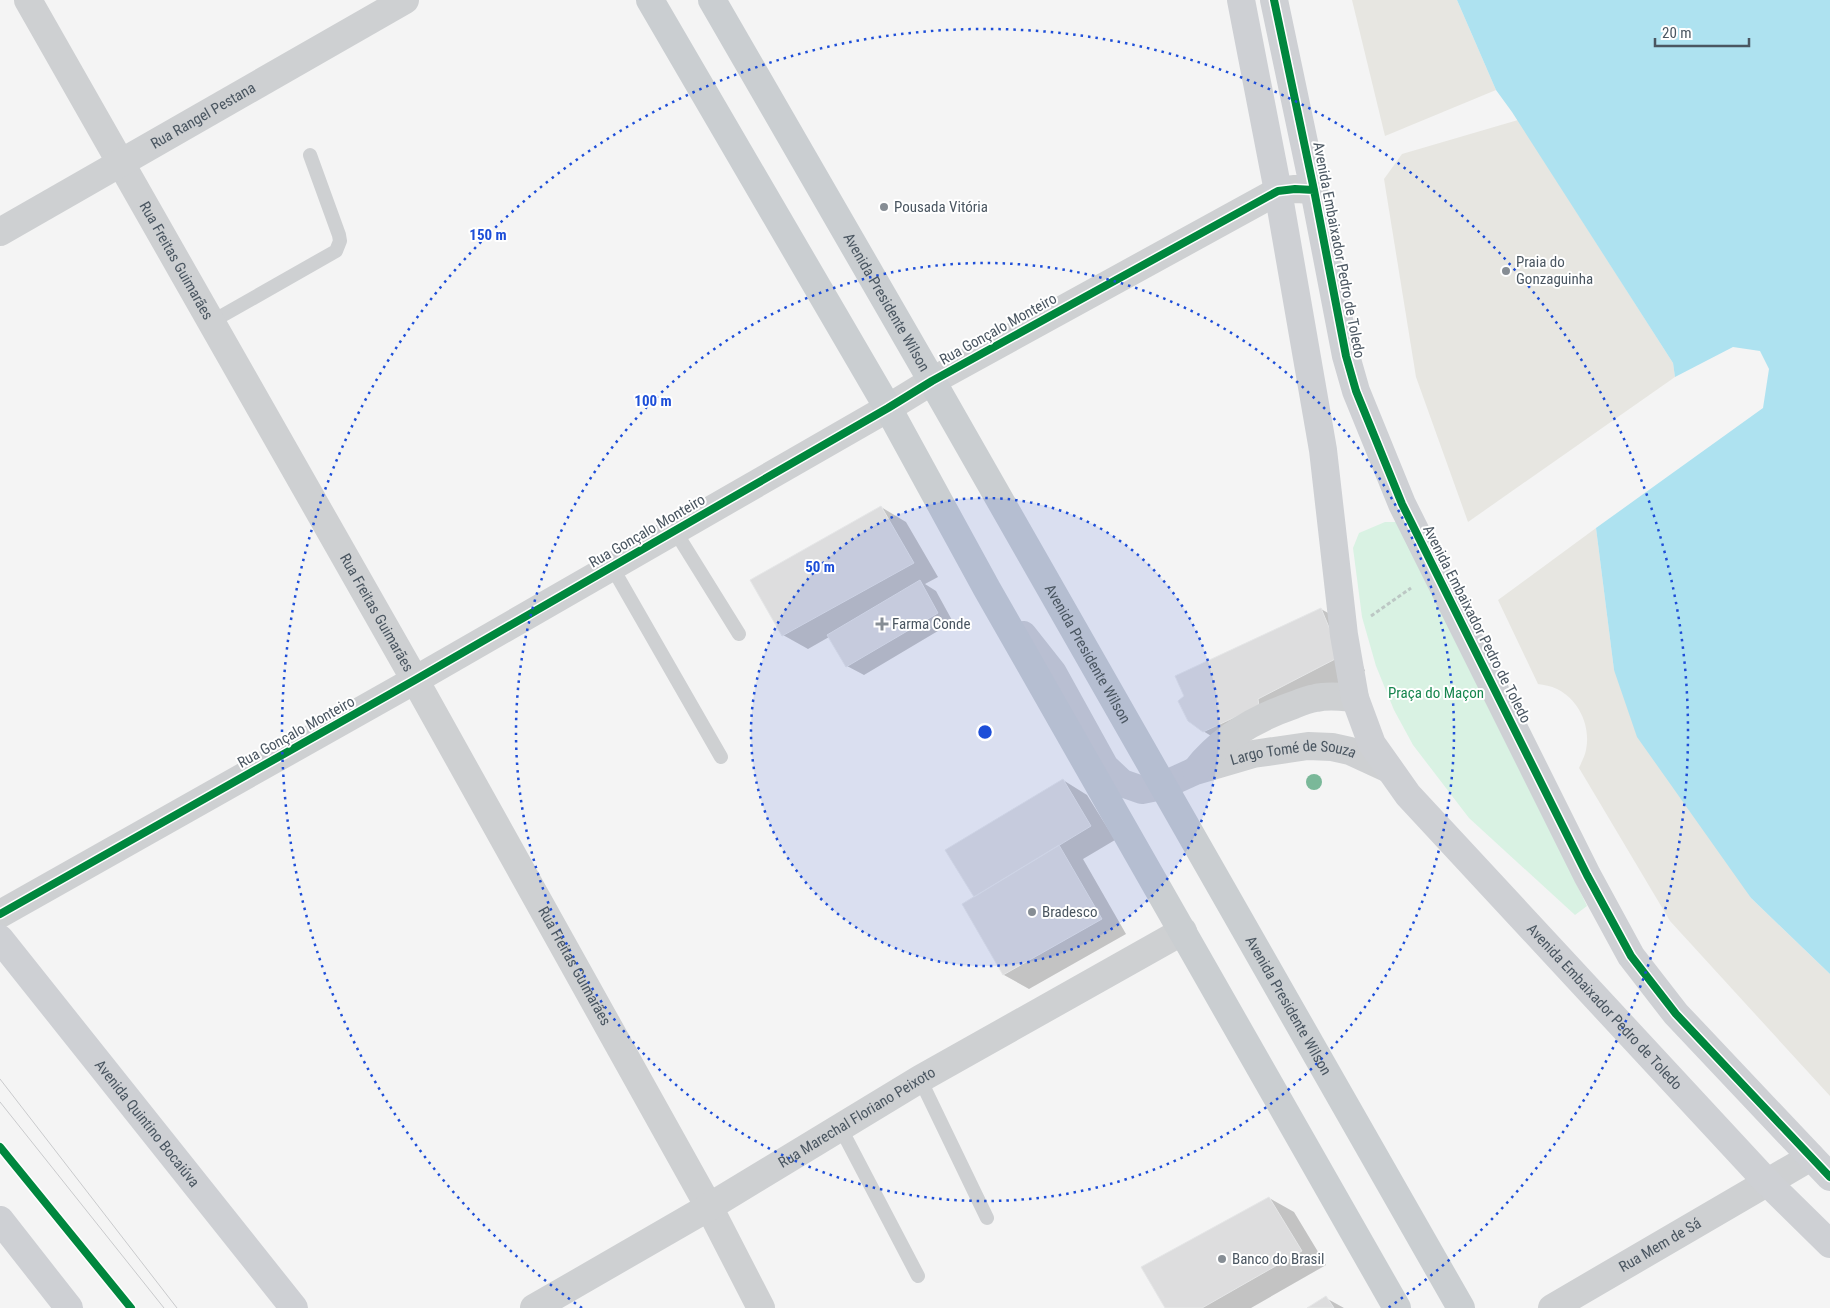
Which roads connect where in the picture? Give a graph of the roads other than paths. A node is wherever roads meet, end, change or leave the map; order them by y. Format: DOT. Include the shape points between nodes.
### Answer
graph roads {
  1 [pos="28,0"];
  2 [pos="404,0"];
  3 [pos="650,0"];
  4 [pos="712,0"];
  5 [pos="1241,0"];
  6 [pos="1274,0"];
  7 [pos="310,155"];
  8 [pos="121,163"];
  9 [pos="1314,190"];
  10 [pos="1278,191"];
  11 [pos="0,232"];
  12 [pos="211,322"];
  13 [pos="932,381"];
  14 [pos="888,408"];
  15 [pos="675,531"];
  16 [pos="612,566"];
  17 [pos="987,589"];
  18 [pos="739,634"];
  19 [pos="415,680"];
  20 [pos="1355,698"];
  21 [pos="721,757"];
  22 [pos="1388,769"];
  23 [pos="1195,771"];
  24 [pos="1162,786"];
  25 [pos="0,914"];
  26 [pos="1183,932"];
  27 [pos="0,939"];
  28 [pos="920,1078"];
  29 [pos="840,1127"];
  30 [pos="1810,1157"];
  31 [pos="1830,1177"];
  32 [pos="1768,1183"];
  33 [pos="709,1207"];
  34 [pos="987,1218"];
  35 [pos="0,1220"];
  36 [pos="1830,1244"];
  37 [pos="918,1276"];
  38 [pos="69,1308"];
  39 [pos="294,1308"];
  40 [pos="534,1308"];
  41 [pos="761,1308"];
  42 [pos="1397,1308"];
  43 [pos="1461,1308"];
  44 [pos="1552,1308"];
  1 -- 8 [label="street, Rua Freitas Guimarães"];
  2 -- 8 [label="street, Rua Rangel Pestana"];
  3 -- 14 [label="main road"];
  4 -- 13 [label="main road, Avenida Presidente Wilson"];
  5 -- 10 [label="main road, Avenida Embaixador Pedro de Toledo"];
  6 -- 9 [label="main road, Avenida Embaixador Pedro de Toledo"];
  7 -- 12 [label="lane" via="339,235 336,251"];
  8 -- 11 [label="street, Rua Rangel Pestana"];
  8 -- 12 [label="street, Rua Freitas Guimarães"];
  9 -- 10 [label="street, Rua Gonçalo Monteiro"];
  9 -- 30 [label="main road, Avenida Embaixador Pedro de Toledo" via="1340,330 1356,392 1402,504 1587,875 1631,956 1676,1014"];
  10 -- 13 [label="street, Rua Gonçalo Monteiro"];
  10 -- 20 [label="main road, Avenida Embaixador Pedro de Toledo" via="1326,472 1344,635"];
  12 -- 19 [label="street, Rua Freitas Guimarães"];
  13 -- 14 [label="street, Rua Gonçalo Monteiro"];
  13 -- 24 [label="main road, Avenida Presidente Wilson"];
  14 -- 15 [label="street, Rua Gonçalo Monteiro"];
  14 -- 17 [label="main road"];
  15 -- 16 [label="street, Rua Gonçalo Monteiro"];
  15 -- 18 [label="lane"];
  16 -- 19 [label="street, Rua Gonçalo Monteiro"];
  16 -- 21 [label="lane"];
  17 -- 24 [label="street, Largo Tomé de Souza" via="1053,674 1105,767 1122,783 1142,790"];
  17 -- 26 [label="main road"];
  19 -- 25 [label="street, Rua Gonçalo Monteiro"];
  19 -- 33 [label="street, Rua Freitas Guimarães"];
  20 -- 22 [label="main road, Avenida Embaixador Pedro de Toledo" via="1372,744"];
  20 -- 23 [label="street, Largo Tomé de Souza" via="1315,698 1264,717 1228,737 1208,754"];
  22 -- 23 [label="street, Largo Tomé de Souza" via="1350,751 1308,746 1253,754"];
  22 -- 32 [label="main road, Avenida Embaixador Pedro de Toledo" via="1408,795"];
  23 -- 24 [label="street, Largo Tomé de Souza"];
  24 -- 43 [label="main road, Avenida Presidente Wilson"];
  26 -- 28 [label="street, Rua Marechal Floriano Peixoto"];
  26 -- 42 [label="main road"];
  27 -- 39 [label="main road, Avenida Quintino Bocaiúva"];
  28 -- 29 [label="street, Rua Marechal Floriano Peixoto"];
  28 -- 34 [label="lane"];
  29 -- 33 [label="street, Rua Marechal Floriano Peixoto"];
  29 -- 37 [label="lane"];
  30 -- 31 [label="main road, Avenida Embaixador Pedro de Toledo"];
  30 -- 32 [label="street, Rua Mem de Sá"];
  32 -- 36 [label="main road, Avenida Embaixador Pedro de Toledo"];
  32 -- 44 [label="street, Rua Mem de Sá"];
  33 -- 40 [label="street, Rua Marechal Floriano Peixoto"];
  33 -- 41 [label="street, Rua Freitas Guimarães"];
  35 -- 38 [label="main road"];
}
